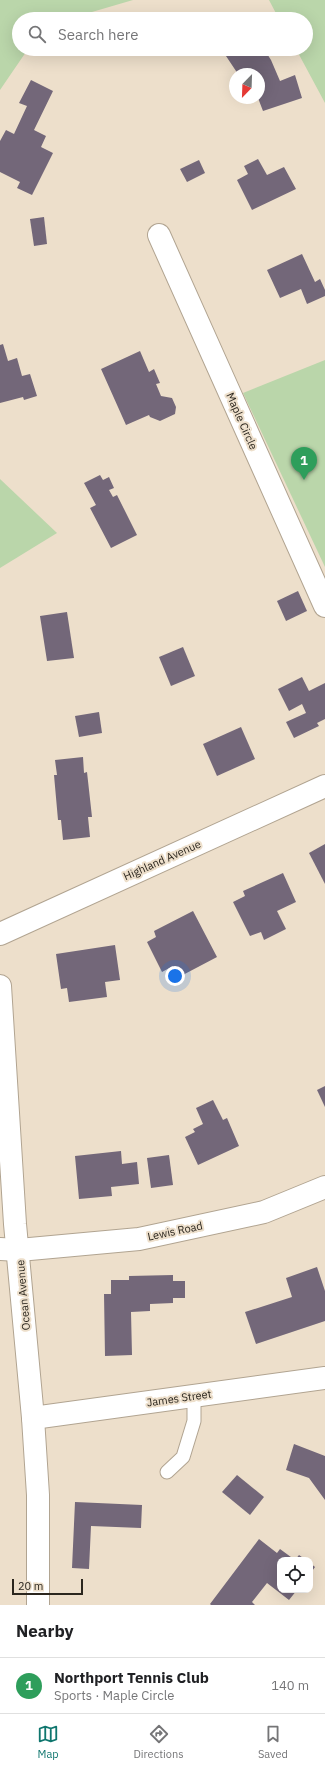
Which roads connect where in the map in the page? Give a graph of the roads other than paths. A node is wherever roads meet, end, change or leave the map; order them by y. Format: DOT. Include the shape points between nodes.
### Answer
graph roads {
  1 [pos="159,235"];
  2 [pos="325,606"];
  3 [pos="325,786"];
  4 [pos="0,934"];
  5 [pos="0,986"];
  6 [pos="325,1187"];
  7 [pos="10,1250"];
  8 [pos="325,1378"];
  9 [pos="194,1396"];
  10 [pos="33,1418"];
  11 [pos="167,1472"];
  12 [pos="38,1605"];
  1 -- 2 [label="street, Maple Circle"];
  3 -- 4 [label="street, Highland Avenue"];
  5 -- 7 [label="street, Ocean Avenue" via="16,1224"];
  6 -- 7 [label="street, Lewis Road" via="264,1212 140,1239"];
  7 -- 10 [label="street, Ocean Avenue"];
  8 -- 9 [label="street, James Street"];
  9 -- 10 [label="street, James Street"];
  9 -- 11 [label="lane" via="194,1421 183,1457"];
  10 -- 12 [label="street, Ocean Avenue" via="38,1495"];
}
